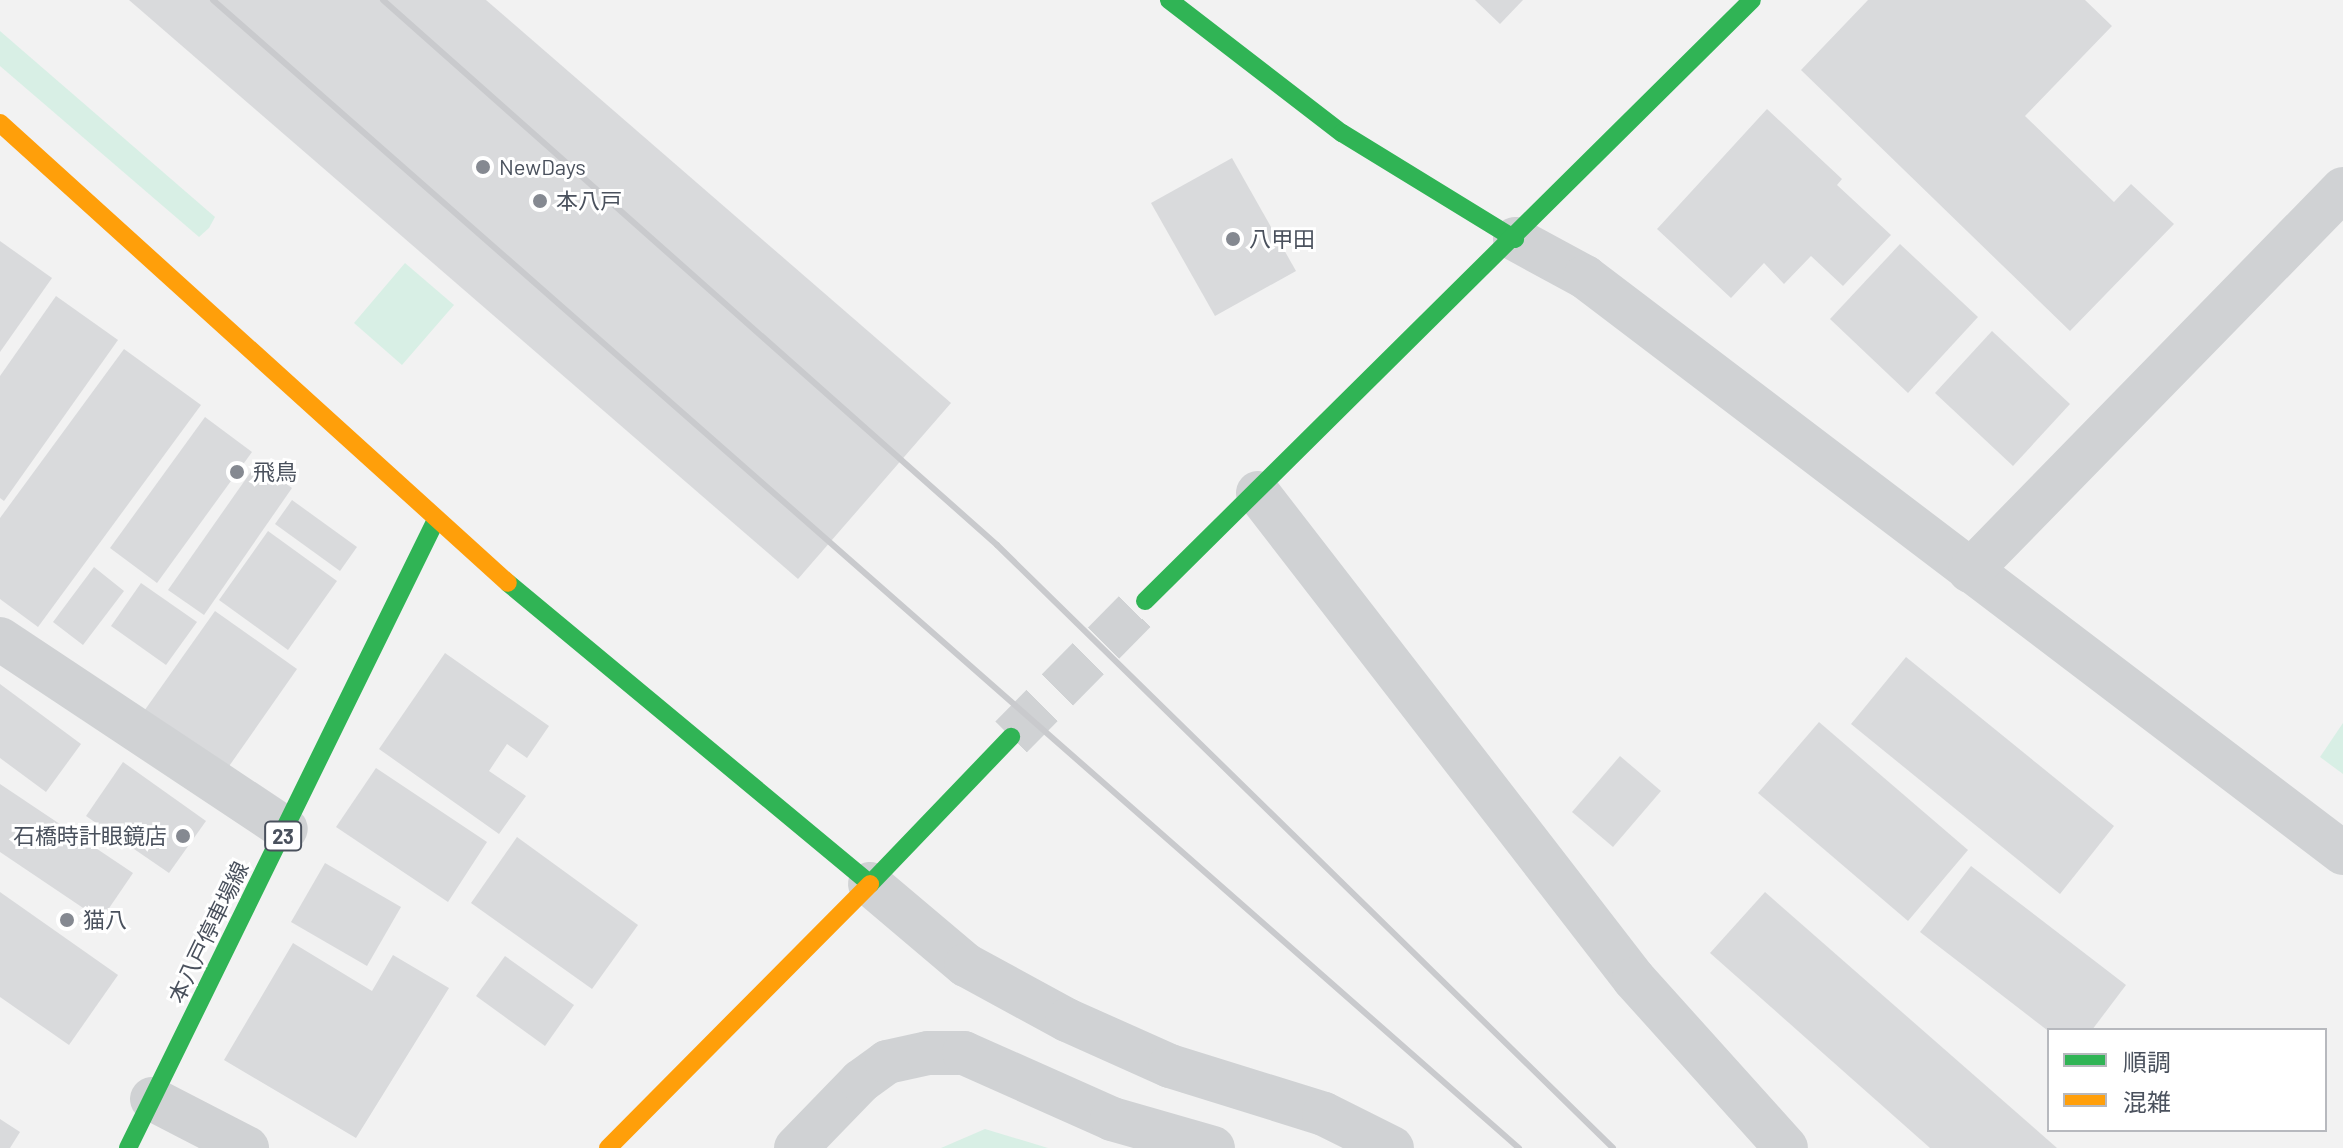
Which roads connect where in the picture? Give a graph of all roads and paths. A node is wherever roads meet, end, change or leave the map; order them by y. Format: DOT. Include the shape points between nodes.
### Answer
graph roads {
  1 [pos="1169,0"];
  2 [pos="1752,0"];
  3 [pos="0,123"];
  4 [pos="2343,189"];
  5 [pos="1515,239"];
  6 [pos="1258,493"];
  7 [pos="435,522"];
  8 [pos="1970,571"];
  9 [pos="1145,601"];
  10 [pos="0,639"];
  11 [pos="1011,737"];
  12 [pos="286,829"];
  13 [pos="2343,853"];
  14 [pos="870,884"];
  15 [pos="152,1099"];
  16 [pos="128,1148"];
  17 [pos="247,1148"];
  18 [pos="608,1148"];
  19 [pos="796,1148"];
  20 [pos="1213,1148"];
  21 [pos="1392,1148"];
  22 [pos="1786,1148"];
  1 -- 5 [label="street" via="1342,133"];
  2 -- 5 [label="street"];
  3 -- 7 [label="street"];
  4 -- 8 [label="street"];
  5 -- 6 [label="street"];
  5 -- 8 [label="street" via="1585,277"];
  6 -- 9 [label="street"];
  6 -- 22 [label="street" via="1634,979"];
  7 -- 12 [label="street, 本八戸停車場線 / 23"];
  7 -- 14 [label="street"];
  8 -- 13 [label="street"];
  10 -- 12 [label="street"];
  11 -- 14 [label="street"];
  12 -- 15 [label="street, 本八戸停車場線 / 23"];
  14 -- 18 [label="street"];
  14 -- 21 [label="street" via="966,965 1067,1020 1170,1066 1324,1114"];
  15 -- 16 [label="street, 本八戸停車場線 / 23"];
  15 -- 17 [label="street"];
  19 -- 20 [label="street" via="861,1081 887,1062 964,1053 1112,1119"];
}
